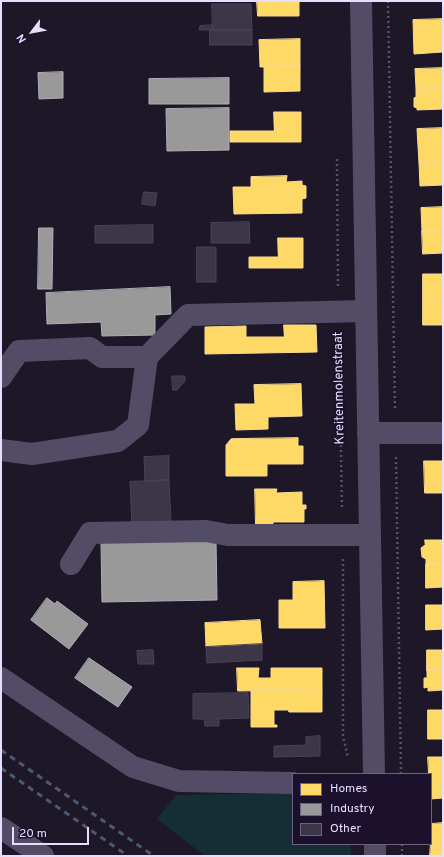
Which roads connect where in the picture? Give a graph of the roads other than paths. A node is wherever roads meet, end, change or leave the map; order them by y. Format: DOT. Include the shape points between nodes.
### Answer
graph roads {
  1 [pos="361,1"];
  2 [pos="366,311"];
  3 [pos="147,357"];
  4 [pos="1,377"];
  5 [pos="368,432"];
  6 [pos="443,433"];
  7 [pos="1,450"];
  8 [pos="370,535"];
  9 [pos="71,564"];
  10 [pos="1,678"];
  11 [pos="374,773"];
  12 [pos="292,783"];
  13 [pos="1,828"];
  14 [pos="374,845"];
  15 [pos="43,856"];
  16 [pos="375,856"];
  1 -- 2 [label="street"];
  2 -- 3 [label="street" via="188,315"];
  2 -- 5 [label="street"];
  3 -- 4 [label="street" via="102,357 90,348 19,351"];
  3 -- 7 [label="street" via="138,425 118,441 32,454"];
  5 -- 6 [label="street"];
  5 -- 8 [label="street"];
  8 -- 9 [label="street" via="228,535 206,531 90,533"];
  8 -- 11 [label="street"];
  10 -- 12 [label="street" via="133,766 179,781"];
  13 -- 15 [label="street"];
  14 -- 16 [label="street"];
}
